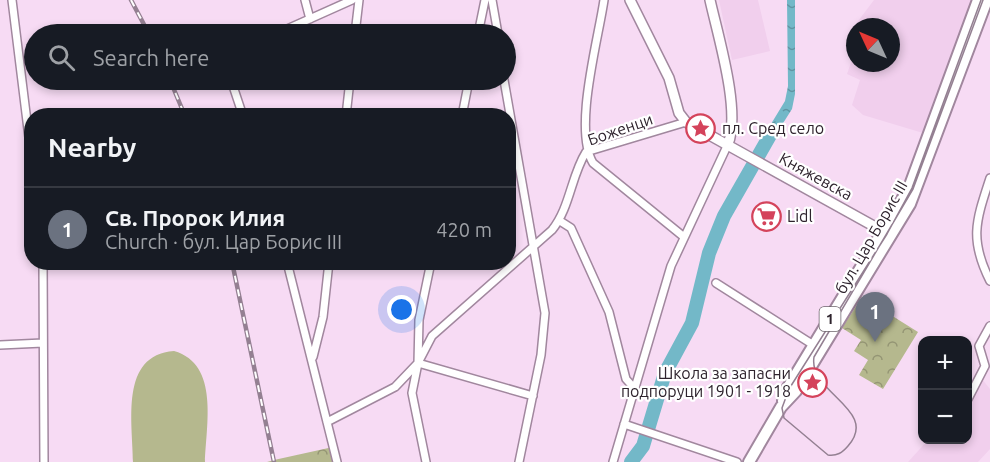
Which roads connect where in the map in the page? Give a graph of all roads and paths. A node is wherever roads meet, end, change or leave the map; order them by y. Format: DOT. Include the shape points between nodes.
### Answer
graph roads {
  1 [pos="12,0"];
  2 [pos="305,0"];
  3 [pos="352,0"];
  4 [pos="359,0"];
  5 [pos="485,0"];
  6 [pos="492,0"];
  7 [pos="604,0"];
  8 [pos="630,0"];
  9 [pos="710,0"];
  10 [pos="978,0"];
  11 [pos="988,1"];
  12 [pos="310,19"];
  13 [pos="299,24"];
  14 [pos="356,24"];
  15 [pos="480,24"];
  16 [pos="496,24"];
  17 [pos="234,90"];
  18 [pos="349,90"];
  19 [pos="467,90"];
  20 [pos="506,90"];
  21 [pos="25,108"];
  22 [pos="240,108"];
  23 [pos="347,108"];
  24 [pos="464,108"];
  25 [pos="508,108"];
  26 [pos="686,122"];
  27 [pos="728,144"];
  28 [pos="586,152"];
  29 [pos="516,155"];
  30 [pos="990,178"];
  31 [pos="560,220"];
  32 [pos="888,234"];
  33 [pos="684,237"];
  34 [pos="531,249"];
  35 [pos="516,262"];
  36 [pos="43,270"];
  37 [pos="289,270"];
  38 [pos="328,270"];
  39 [pos="429,270"];
  40 [pos="507,270"];
  41 [pos="990,281"];
  42 [pos="716,283"];
  43 [pos="990,326"];
  44 [pos="43,343"];
  45 [pos="0,345"];
  46 [pos="817,348"];
  47 [pos="313,359"];
  48 [pos="418,363"];
  49 [pos="636,390"];
  50 [pos="972,391"];
  51 [pos="533,396"];
  52 [pos="327,422"];
  53 [pos="628,425"];
  54 [pos="44,462"];
  55 [pos="337,462"];
  56 [pos="426,462"];
  57 [pos="519,462"];
  58 [pos="613,462"];
  59 [pos="737,462"];
  60 [pos="749,462"];
  1 -- 21 [label="street"];
  2 -- 12 [label="street"];
  3 -- 12 [label="street"];
  4 -- 14 [label="street"];
  5 -- 15 [label="street"];
  6 -- 16 [label="street"];
  7 -- 28 [label="street" via="584,121"];
  8 -- 26 [label="street"];
  9 -- 27 [label="street" via="732,113"];
  10 -- 32 [label="main road, бул. Цар Борис III / 1" via="909,188"];
  11 -- 32 [label="main road, бул. Цар Борис III / 1" via="918,189"];
  12 -- 13 [label="street"];
  17 -- 22 [label="street"];
  18 -- 23 [label="street"];
  19 -- 24 [label="street"];
  20 -- 25 [label="street"];
  26 -- 27 [label="street, Княжевска"];
  26 -- 28 [label="street, Боженци"];
  27 -- 32 [label="street, Княжевска"];
  27 -- 33 [label="street"];
  28 -- 31 [label="street, Боженци"];
  28 -- 33 [label="street" via="593,163"];
  29 -- 34 [label="street"];
  30 -- 41 [label="street" via="975,242"];
  31 -- 34 [label="street, Боженци"];
  31 -- 49 [label="street" via="571,228 609,312 626,379"];
  32 -- 46 [label="main road, бул. Цар Борис III / 1"];
  33 -- 49 [label="street" via="671,266"];
  34 -- 35 [label="street, Боженци"];
  34 -- 51 [label="street" via="544,313"];
  36 -- 44 [label="street"];
  37 -- 47 [label="street"];
  38 -- 47 [label="street"];
  39 -- 48 [label="street" via="419,320"];
  40 -- 48 [label="street, Боженци" via="432,336"];
  42 -- 46 [label="street"];
  43 -- 50 [label="street" via="979,346 985,366"];
  44 -- 45 [label="street"];
  44 -- 54 [label="street"];
  46 -- 60 [label="main road, бул. Цар Борис III / 1" via="796,391 780,407"];
  47 -- 52 [label="street"];
  48 -- 51 [label="street"];
  48 -- 52 [label="street, Боженци" via="395,387"];
  48 -- 56 [label="street" via="412,393"];
  49 -- 53 [label="street"];
  51 -- 57 [label="street"];
  52 -- 55 [label="street"];
  53 -- 58 [label="street"];
  53 -- 59 [label="street"];
}
